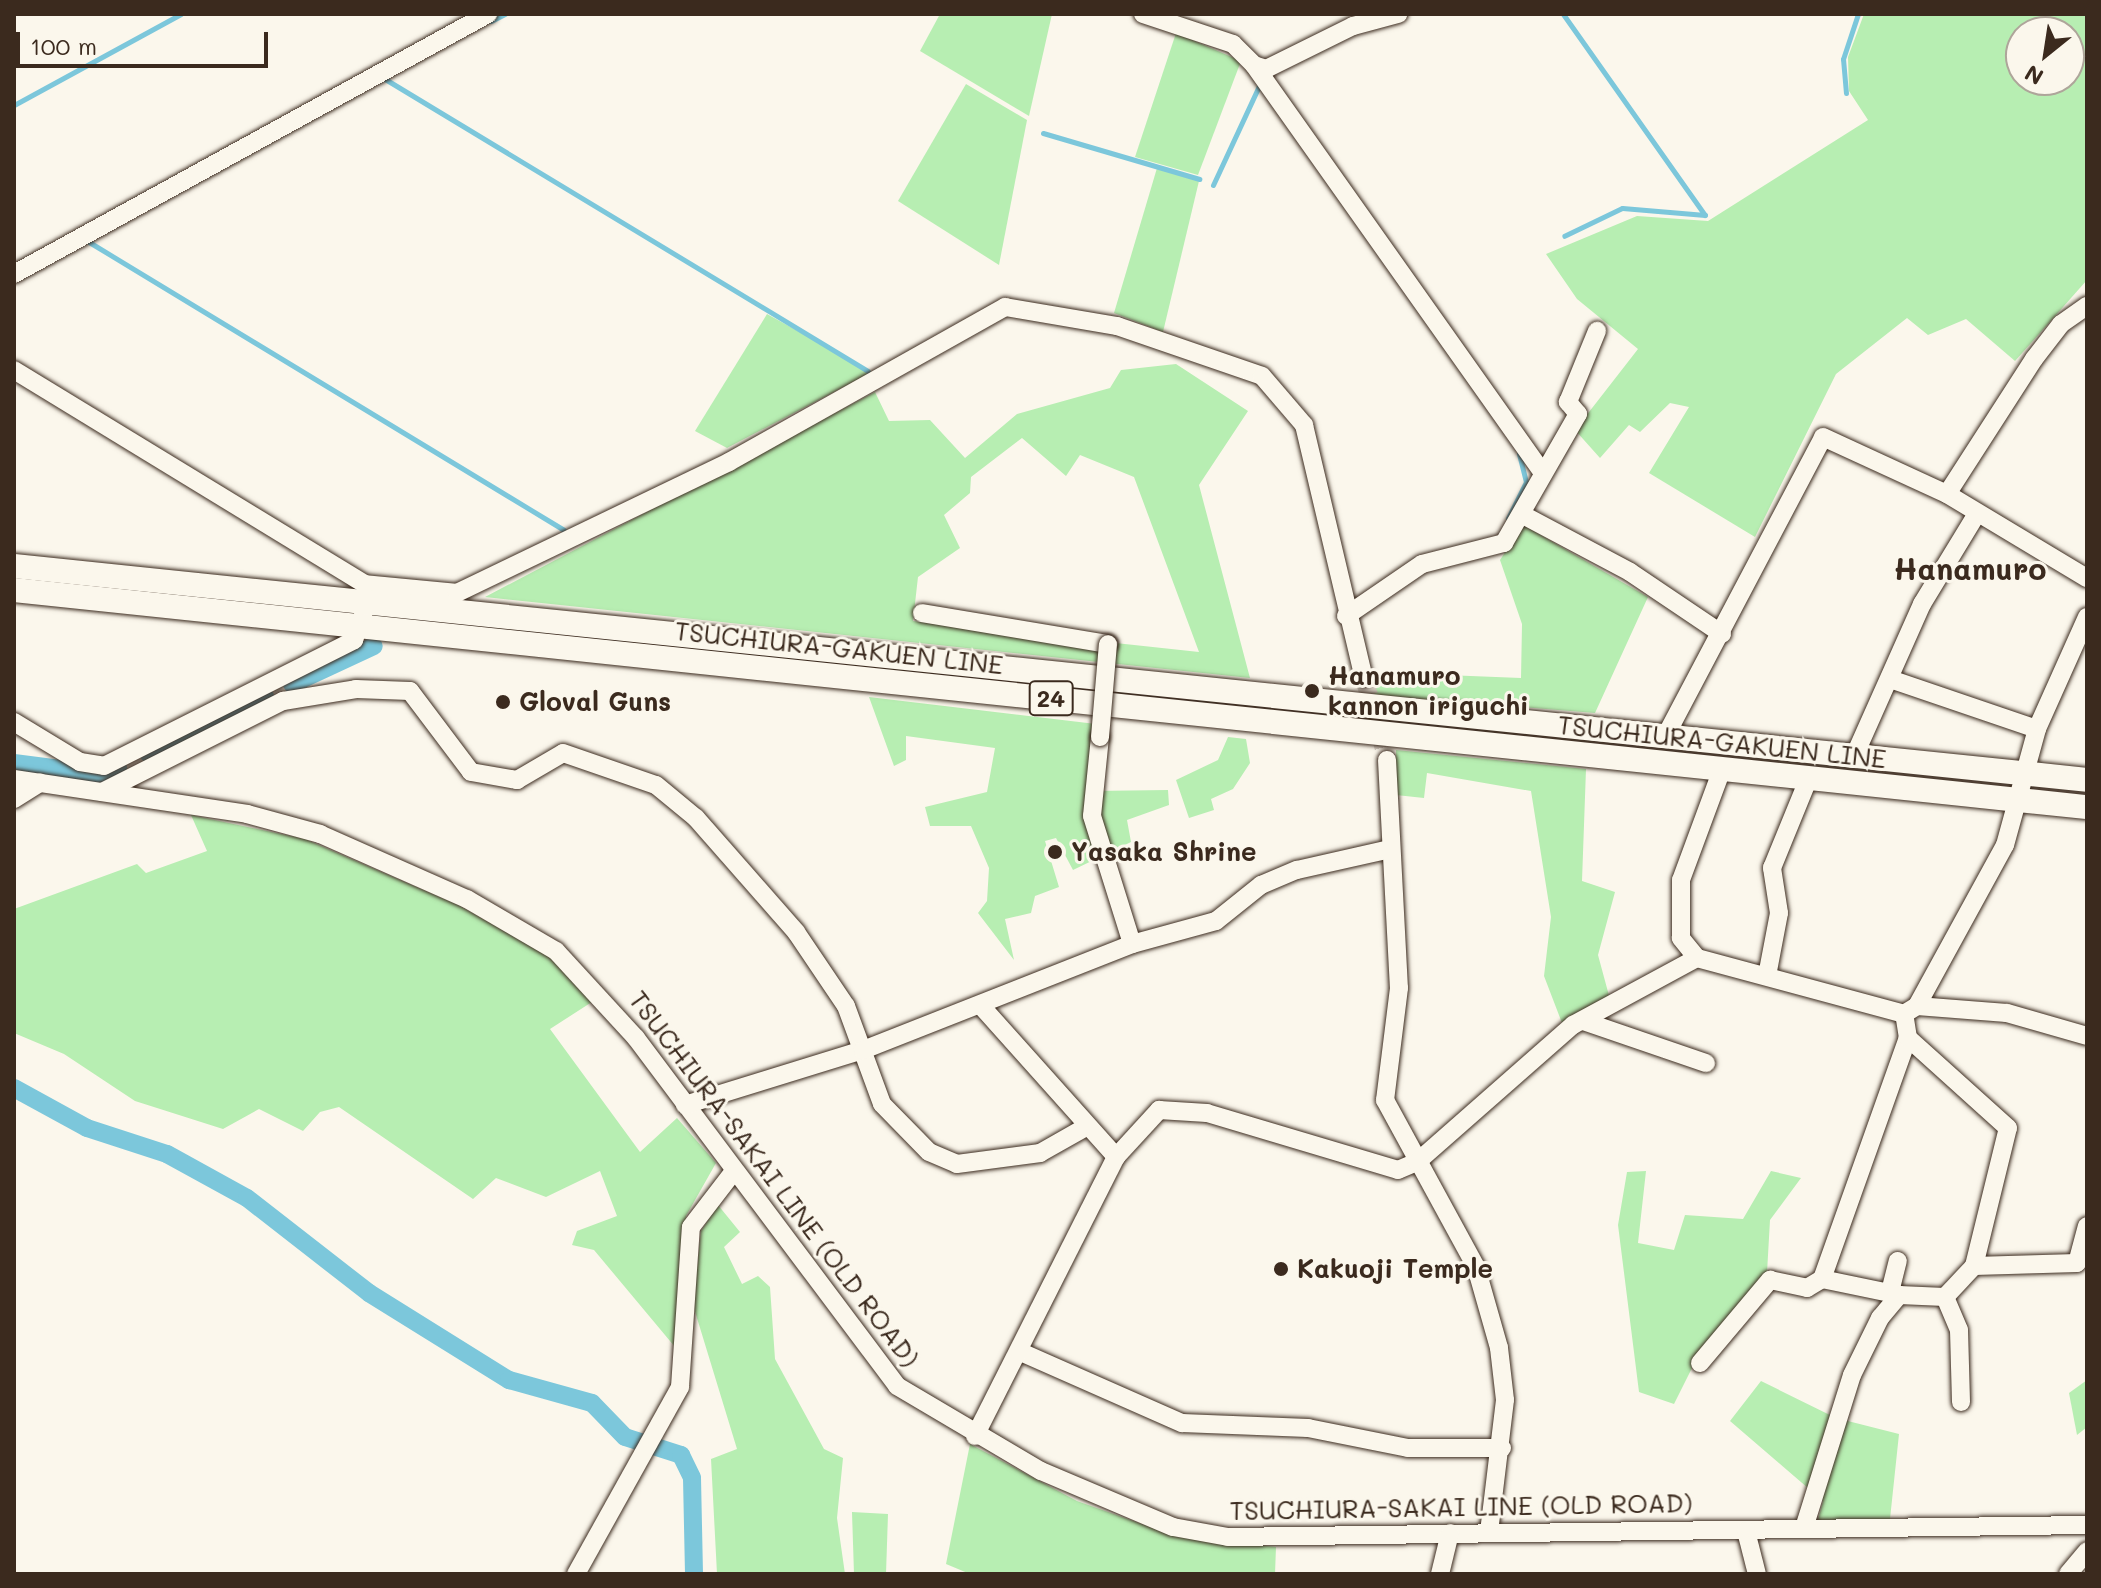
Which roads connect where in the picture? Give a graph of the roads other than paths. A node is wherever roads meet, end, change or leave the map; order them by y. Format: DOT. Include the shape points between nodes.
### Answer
graph roads {
  1 [pos="488,14"];
  2 [pos="1143,14"];
  3 [pos="1398,14"];
  4 [pos="1254,65"];
  5 [pos="14,274"];
  6 [pos="2087,306"];
  7 [pos="1597,331"];
  8 [pos="14,370"];
  9 [pos="1541,471"];
  10 [pos="1947,494"];
  11 [pos="1523,515"];
  12 [pos="1975,517"];
  13 [pos="14,566"];
  14 [pos="2087,578"];
  15 [pos="14,590"];
  16 [pos="363,605"];
  17 [pos="450,613"];
  18 [pos="922,613"];
  19 [pos="1346,616"];
  20 [pos="2087,617"];
  21 [pos="1722,634"];
  22 [pos="1364,678"];
  23 [pos="1890,679"];
  24 [pos="273,680"];
  25 [pos="283,701"];
  26 [pos="1274,710"];
  27 [pos="14,722"];
  28 [pos="2037,729"];
  29 [pos="1664,739"];
  30 [pos="1853,759"];
  31 [pos="1387,760"];
  32 [pos="1722,769"];
  33 [pos="2027,777"];
  34 [pos="14,779"];
  35 [pos="1808,780"];
  36 [pos="2087,780"];
  37 [pos="40,783"];
  38 [pos="102,792"];
  39 [pos="14,799"];
  40 [pos="2022,802"];
  41 [pos="2087,807"];
  42 [pos="1390,849"];
  43 [pos="1132,944"];
  44 [pos="1697,958"];
  45 [pos="1767,976"];
  46 [pos="983,1008"];
  47 [pos="1910,1010"];
  48 [pos="1583,1021"];
  49 [pos="2087,1036"];
  50 [pos="1908,1038"];
  51 [pos="863,1050"];
  52 [pos="1706,1063"];
  53 [pos="685,1105"];
  54 [pos="1086,1127"];
  55 [pos="1116,1157"];
  56 [pos="1417,1162"];
  57 [pos="734,1171"];
  58 [pos="2087,1226"];
  59 [pos="1898,1261"];
  60 [pos="1974,1266"];
  61 [pos="1822,1279"];
  62 [pos="1894,1294"];
  63 [pos="1945,1297"];
  64 [pos="1023,1353"];
  65 [pos="1700,1363"];
  66 [pos="1961,1402"];
  67 [pos="975,1436"];
  68 [pos="1502,1448"];
  69 [pos="2087,1525"];
  70 [pos="1804,1528"];
  71 [pos="1746,1531"];
  72 [pos="1489,1532"];
  73 [pos="1450,1533"];
  74 [pos="2087,1551"];
  75 [pos="576,1574"];
  76 [pos="1440,1574"];
  77 [pos="1757,1574"];
  78 [pos="2068,1574"];
  1 -- 5 [label="street"];
  2 -- 4 [label="street" via="1233,44"];
  3 -- 4 [label="street" via="1353,26 1266,69"];
  4 -- 9 [label="street"];
  6 -- 10 [label="street" via="2061,324 2034,359"];
  7 -- 9 [label="street" via="1568,402 1578,414"];
  8 -- 16 [label="street"];
  9 -- 11 [label="street"];
  10 -- 12 [label="street"];
  10 -- 21 [label="street" via="1823,437"];
  11 -- 19 [label="street" via="1504,543 1422,564"];
  11 -- 21 [label="street" via="1630,572"];
  12 -- 14 [label="street"];
  12 -- 23 [label="street" via="1922,604"];
  13 -- 16 [label="main road, TSUCHIURA-GAKUEN LINE / 24"];
  15 -- 16 [label="main road, TSUCHIURA-GAKUEN LINE / 24"];
  16 -- 17 [label="main road, TSUCHIURA-GAKUEN LINE / 24"];
  16 -- 17 [label="street"];
  16 -- 24 [label="street" via="354,640"];
  17 -- 19 [label="street" via="1005,307 1117,326 1262,376 1304,425"];
  17 -- 26 [label="main road, TSUCHIURA-GAKUEN LINE / 24"];
  18 -- 43 [label="street, bridge" via="1108,644 1092,816"];
  19 -- 22 [label="street"];
  20 -- 28 [label="street"];
  21 -- 29 [label="street"];
  23 -- 28 [label="street"];
  23 -- 30 [label="street"];
  24 -- 25 [label="street"];
  24 -- 27 [label="street" via="104,766 80,762"];
  25 -- 38 [label="street"];
  25 -- 51 [label="street" via="356,689 410,691 458,765 471,772 517,780 563,753 656,785 735,858 796,932 846,1006"];
  26 -- 29 [label="main road, TSUCHIURA-GAKUEN LINE / 24"];
  26 -- 32 [label="main road, TSUCHIURA-GAKUEN LINE / 24"];
  28 -- 33 [label="street"];
  29 -- 30 [label="main road, TSUCHIURA-GAKUEN LINE / 24"];
  30 -- 33 [label="main road, TSUCHIURA-GAKUEN LINE / 24"];
  31 -- 42 [label="street"];
  32 -- 35 [label="main road, TSUCHIURA-GAKUEN LINE / 24"];
  32 -- 44 [label="street" via="1681,880 1681,938"];
  33 -- 36 [label="main road, TSUCHIURA-GAKUEN LINE / 24"];
  33 -- 40 [label="street"];
  34 -- 37 [label="street, TSUCHIURA-SAKAI LINE (OLD ROAD)"];
  35 -- 40 [label="main road, TSUCHIURA-GAKUEN LINE / 24"];
  35 -- 45 [label="street" via="1772,868 1779,913"];
  37 -- 38 [label="street, TSUCHIURA-SAKAI LINE (OLD ROAD)"];
  37 -- 39 [label="street"];
  38 -- 53 [label="street, TSUCHIURA-SAKAI LINE (OLD ROAD)" via="247,814 320,834 513,924 585,977"];
  40 -- 41 [label="main road, TSUCHIURA-GAKUEN LINE / 24"];
  40 -- 47 [label="street"];
  42 -- 43 [label="street" via="1297,870 1261,885 1216,921"];
  42 -- 56 [label="street" via="1399,988 1385,1100"];
  43 -- 46 [label="street"];
  44 -- 45 [label="street"];
  44 -- 48 [label="street"];
  45 -- 47 [label="street"];
  46 -- 51 [label="street" via="963,1007"];
  46 -- 54 [label="street"];
  47 -- 49 [label="street" via="2007,1013"];
  47 -- 50 [label="street"];
  48 -- 52 [label="street"];
  48 -- 56 [label="street"];
  50 -- 60 [label="street" via="2008,1128"];
  50 -- 61 [label="street"];
  51 -- 53 [label="street"];
  51 -- 54 [label="street" via="882,1104 929,1152 957,1164 1040,1153"];
  53 -- 57 [label="street, TSUCHIURA-SAKAI LINE (OLD ROAD)"];
  54 -- 55 [label="street"];
  55 -- 56 [label="street" via="1159,1110 1177,1106 1398,1170"];
  55 -- 64 [label="street"];
  56 -- 68 [label="street" via="1453,1220 1488,1304 1503,1375"];
  57 -- 67 [label="street, TSUCHIURA-SAKAI LINE (OLD ROAD)" via="880,1369"];
  57 -- 75 [label="street" via="691,1227 680,1387"];
  58 -- 60 [label="street" via="2077,1263"];
  59 -- 62 [label="street"];
  60 -- 63 [label="street"];
  61 -- 62 [label="street"];
  61 -- 65 [label="street" via="1807,1288 1770,1280"];
  62 -- 63 [label="street"];
  62 -- 70 [label="street" via="1852,1375"];
  63 -- 66 [label="street" via="1959,1330"];
  64 -- 67 [label="street"];
  64 -- 68 [label="street" via="1182,1423 1308,1428 1408,1448"];
  67 -- 73 [label="street, TSUCHIURA-SAKAI LINE (OLD ROAD)" via="1093,1497 1173,1527 1228,1537"];
  68 -- 72 [label="street"];
  69 -- 70 [label="street, TSUCHIURA-SAKAI LINE (OLD ROAD)"];
  70 -- 71 [label="street, TSUCHIURA-SAKAI LINE (OLD ROAD)"];
  71 -- 72 [label="street, TSUCHIURA-SAKAI LINE (OLD ROAD)"];
  71 -- 77 [label="street"];
  72 -- 73 [label="street, TSUCHIURA-SAKAI LINE (OLD ROAD)"];
  73 -- 76 [label="street"];
  74 -- 78 [label="street"];
}
